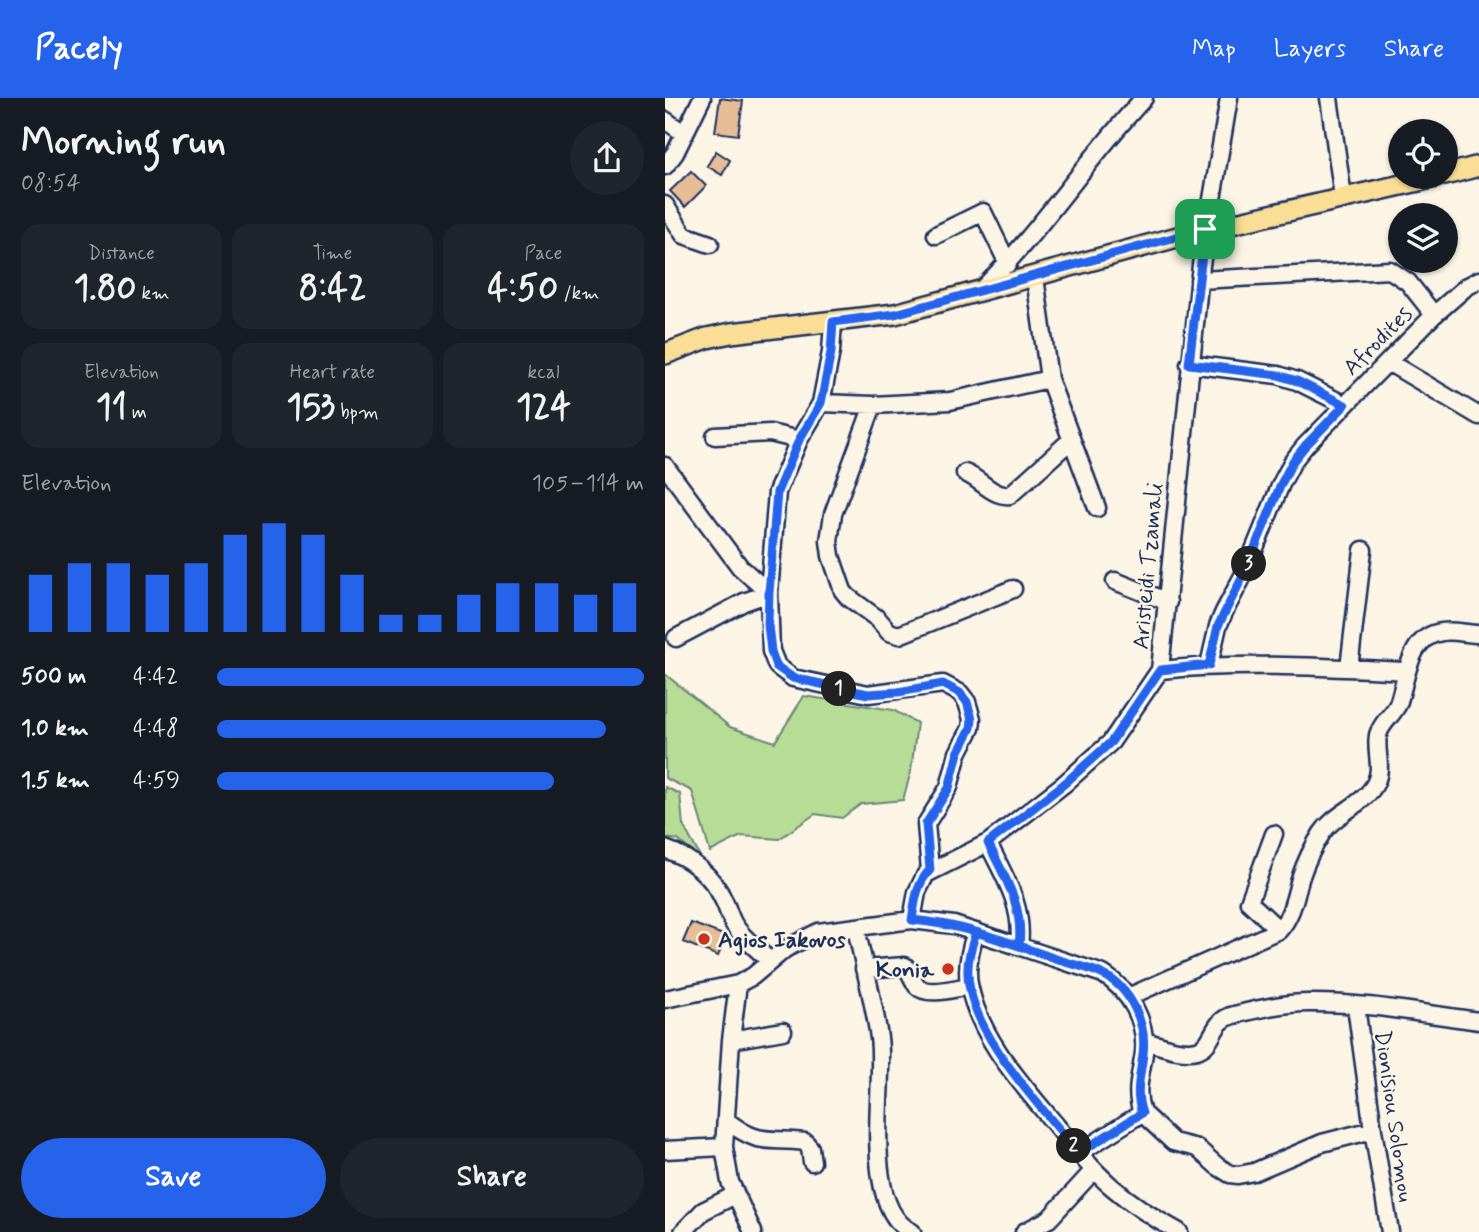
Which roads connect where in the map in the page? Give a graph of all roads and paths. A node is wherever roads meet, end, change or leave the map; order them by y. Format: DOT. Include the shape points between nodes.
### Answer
graph roads {
  1 [pos="702,98"];
  2 [pos="1144,98"];
  3 [pos="1229,98"];
  4 [pos="1329,98"];
  5 [pos="665,120"];
  6 [pos="685,134"];
  7 [pos="665,166"];
  8 [pos="1479,166"];
  9 [pos="1458,171"];
  10 [pos="1388,187"];
  11 [pos="1343,197"];
  12 [pos="665,205"];
  13 [pos="1205,229"];
  14 [pos="936,235"];
  15 [pos="710,244"];
  16 [pos="1008,264"];
  17 [pos="1035,277"];
  18 [pos="1199,280"];
  19 [pos="1479,280"];
  20 [pos="980,292"];
  21 [pos="1434,315"];
  22 [pos="833,322"];
  23 [pos="665,354"];
  24 [pos="1388,362"];
  25 [pos="1189,364"];
  26 [pos="1049,379"];
  27 [pos="821,403"];
  28 [pos="873,405"];
  29 [pos="1345,405"];
  30 [pos="1479,416"];
  31 [pos="715,436"];
  32 [pos="799,440"];
  33 [pos="1071,440"];
  34 [pos="666,468"];
  35 [pos="965,473"];
  36 [pos="1097,508"];
  37 [pos="1363,550"];
  38 [pos="1115,582"];
  39 [pos="1013,589"];
  40 [pos="769,593"];
  41 [pos="1168,602"];
  42 [pos="1479,634"];
  43 [pos="676,638"];
  44 [pos="1209,665"];
  45 [pos="1349,668"];
  46 [pos="1160,670"];
  47 [pos="1406,671"];
  48 [pos="1274,834"];
  49 [pos="988,843"];
  50 [pos="665,849"];
  51 [pos="930,870"];
  52 [pos="912,920"];
  53 [pos="856,927"];
  54 [pos="1279,930"];
  55 [pos="976,932"];
  56 [pos="1019,946"];
  57 [pos="769,961"];
  58 [pos="864,969"];
  59 [pos="738,984"];
  60 [pos="969,986"];
  61 [pos="1128,997"];
  62 [pos="665,999"];
  63 [pos="1356,1006"];
  64 [pos="1479,1021"];
  65 [pos="783,1031"];
  66 [pos="731,1040"];
  67 [pos="1144,1041"];
  68 [pos="1142,1113"];
  69 [pos="727,1121"];
  70 [pos="1373,1129"];
  71 [pos="724,1147"];
  72 [pos="665,1150"];
  73 [pos="1079,1153"];
  74 [pos="812,1162"];
  75 [pos="1094,1170"];
  76 [pos="735,1195"];
  77 [pos="909,1231"];
  78 [pos="683,1232"];
  79 [pos="753,1232"];
  80 [pos="1024,1232"];
  81 [pos="1179,1232"];
  82 [pos="1390,1232"];
  1 -- 6 [label="street"];
  2 -- 16 [label="street"];
  3 -- 13 [label="street, Aristeidi Tzamali"];
  4 -- 11 [label="street"];
  5 -- 6 [label="street"];
  6 -- 7 [label="street"];
  8 -- 9 [label="main road"];
  10 -- 11 [label="main road"];
  11 -- 13 [label="main road"];
  12 -- 15 [label="street" via="684,234"];
  13 -- 17 [label="main road"];
  13 -- 18 [label="street, Aristeidi Tzamali"];
  14 -- 16 [label="street" via="983,212"];
  16 -- 20 [label="street"];
  17 -- 20 [label="main road"];
  17 -- 26 [label="street"];
  18 -- 21 [label="street" via="1390,270 1408,282"];
  18 -- 25 [label="street, Aristeidi Tzamali"];
  19 -- 21 [label="street, Afrodites"];
  20 -- 22 [label="main road" via="895,314"];
  21 -- 24 [label="street, Afrodites"];
  22 -- 23 [label="main road" via="731,333"];
  22 -- 27 [label="street"];
  24 -- 29 [label="street, Afrodites"];
  24 -- 30 [label="street"];
  25 -- 29 [label="street" via="1278,375"];
  25 -- 41 [label="street, Aristeidi Tzamali"];
  26 -- 28 [label="street" via="950,401"];
  26 -- 33 [label="street"];
  27 -- 28 [label="street"];
  27 -- 32 [label="street"];
  28 -- 39 [label="street" via="831,527 831,556 843,591 889,632 899,635"];
  29 -- 44 [label="street, Afrodites" via="1293,461 1218,626"];
  31 -- 32 [label="street" via="770,433"];
  32 -- 40 [label="street" via="777,492"];
  33 -- 35 [label="street" via="1010,495 995,493"];
  33 -- 36 [label="street"];
  34 -- 40 [label="street" via="740,567"];
  37 -- 45 [label="street"];
  38 -- 41 [label="street"];
  40 -- 43 [label="street"];
  40 -- 51 [label="street" via="771,651 776,666 793,678 868,694 943,684 967,702 971,728 958,753 949,788 926,824"];
  41 -- 46 [label="street, Aristeidi Tzamali"];
  42 -- 47 [label="street" via="1439,632 1426,638"];
  44 -- 45 [label="street"];
  44 -- 46 [label="street"];
  45 -- 47 [label="street"];
  46 -- 49 [label="street, Aristeidi Tzamali" via="1111,742"];
  47 -- 54 [label="street" via="1397,706 1377,738 1381,765 1375,783 1324,830"];
  48 -- 54 [label="street" via="1249,902"];
  49 -- 51 [label="street, Aristeidi Tzamali"];
  49 -- 56 [label="street" via="1019,909"];
  50 -- 57 [label="street" via="694,863 713,882 736,929"];
  51 -- 52 [label="street" via="917,892"];
  52 -- 53 [label="street"];
  52 -- 55 [label="street"];
  53 -- 57 [label="street" via="809,935"];
  53 -- 58 [label="street"];
  54 -- 61 [label="street"];
  55 -- 56 [label="street"];
  55 -- 60 [label="street" via="969,954"];
  56 -- 61 [label="street" via="1103,974"];
  57 -- 59 [label="street"];
  58 -- 60 [label="street" via="905,966 915,984 926,991"];
  58 -- 77 [label="street" via="881,1050 877,1136 881,1174 888,1203"];
  59 -- 62 [label="street"];
  59 -- 66 [label="street"];
  60 -- 73 [label="street" via="987,1033"];
  61 -- 67 [label="street"];
  63 -- 64 [label="street"];
  63 -- 67 [label="street" via="1276,1005 1226,1016 1205,1045 1195,1050"];
  63 -- 70 [label="street, Dionisiou Solomou"];
  65 -- 66 [label="street"];
  66 -- 69 [label="street"];
  67 -- 68 [label="street" via="1137,1090"];
  68 -- 70 [label="street" via="1167,1138 1197,1148 1217,1166 1238,1175"];
  68 -- 73 [label="street"];
  69 -- 71 [label="street"];
  69 -- 74 [label="street" via="763,1141 804,1142"];
  70 -- 82 [label="street, Dionisiou Solomou"];
  71 -- 72 [label="street"];
  71 -- 76 [label="street"];
  73 -- 75 [label="street"];
  75 -- 80 [label="street" via="1049,1219"];
  75 -- 81 [label="street" via="1131,1203"];
  76 -- 78 [label="street" via="703,1211"];
  76 -- 79 [label="street"];
}
